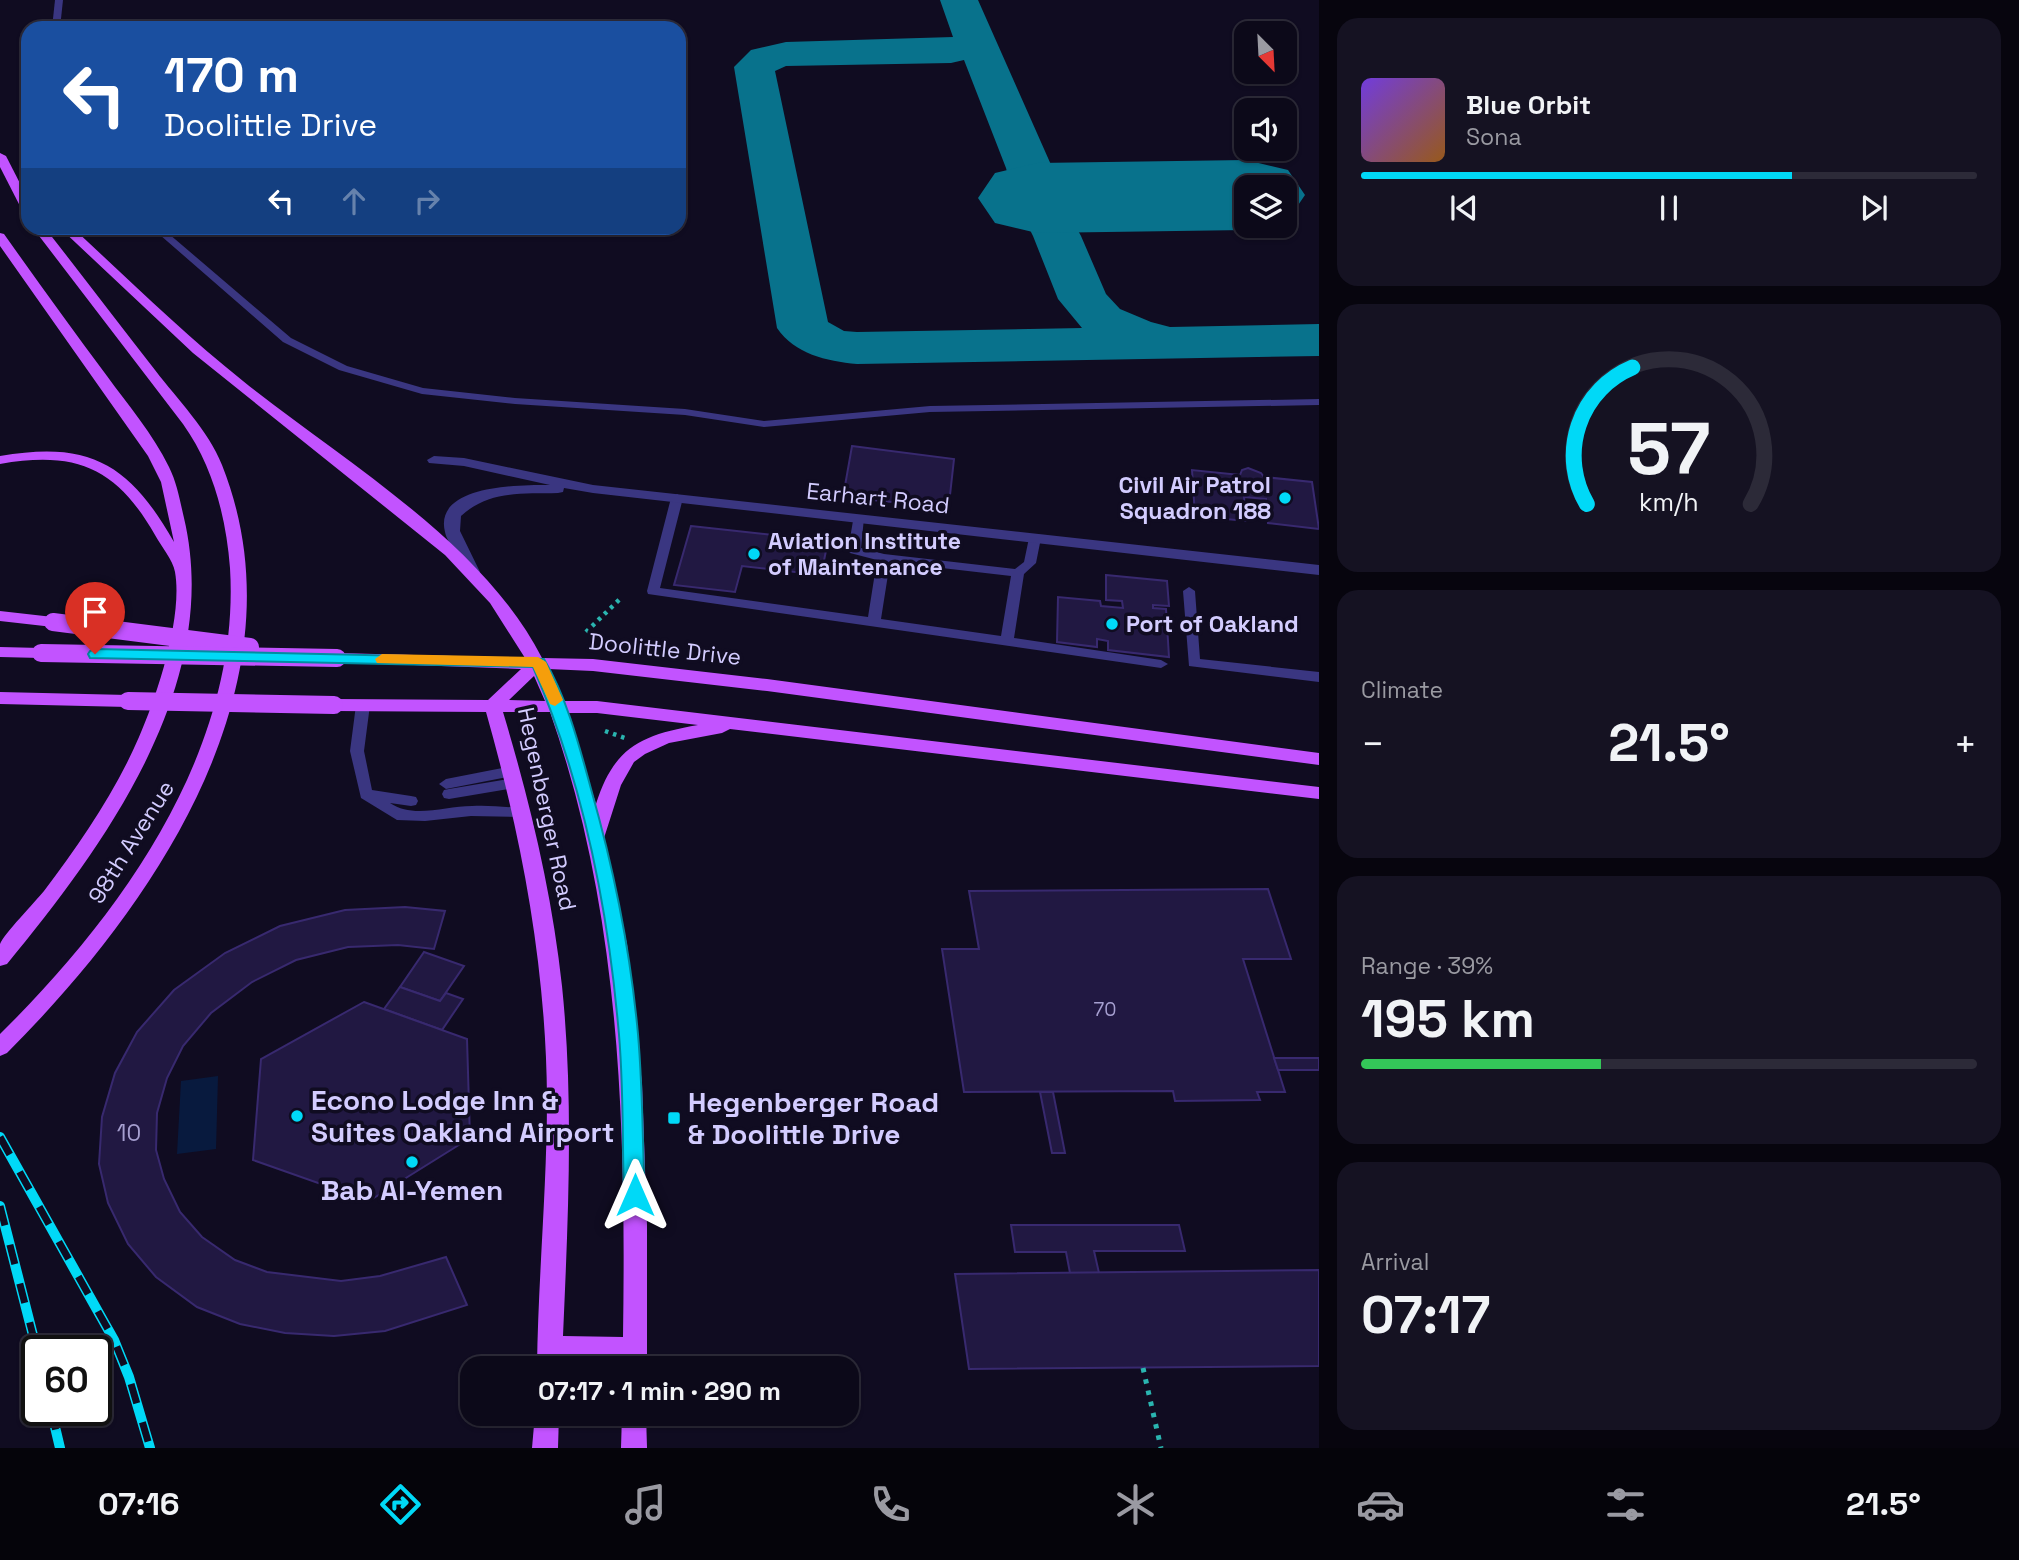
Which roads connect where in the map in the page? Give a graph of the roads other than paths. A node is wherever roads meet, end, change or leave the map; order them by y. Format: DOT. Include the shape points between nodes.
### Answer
graph roads {
  1 [pos="59,0"];
  2 [pos="57,21"];
  3 [pos="0,148"];
  4 [pos="0,156"];
  5 [pos="21,179"];
  6 [pos="21,196"];
  7 [pos="44,235"];
  8 [pos="74,235"];
  9 [pos="165,235"];
  10 [pos="0,237"];
  11 [pos="1319,402"];
  12 [pos="0,460"];
  13 [pos="434,460"];
  14 [pos="593,489"];
  15 [pos="677,498"];
  16 [pos="858,518"];
  17 [pos="1035,538"];
  18 [pos="884,558"];
  19 [pos="1319,570"];
  20 [pos="184,572"];
  21 [pos="472,572"];
  22 [pos="1018,573"];
  23 [pos="1189,591"];
  24 [pos="0,616"];
  25 [pos="873,622"];
  26 [pos="1007,641"];
  27 [pos="0,652"];
  28 [pos="337,658"];
  29 [pos="538,662"];
  30 [pos="1161,664"];
  31 [pos="1319,677"];
  32 [pos="0,698"];
  33 [pos="363,705"];
  34 [pos="493,706"];
  35 [pos="558,706"];
  36 [pos="740,724"];
  37 [pos="1319,759"];
  38 [pos="513,777"];
  39 [pos="448,789"];
  40 [pos="1319,793"];
  41 [pos="366,794"];
  42 [pos="409,796"];
  43 [pos="522,813"];
  44 [pos="596,836"];
  45 [pos="0,958"];
  46 [pos="0,1047"];
  47 [pos="550,1356"];
  48 [pos="635,1356"];
  49 [pos="546,1426"];
  50 [pos="634,1426"];
  51 [pos="545,1448"];
  52 [pos="634,1448"];
  1 -- 2 [label="lane"];
  3 -- 5 [label="main road"];
  4 -- 6 [label="main road"];
  7 -- 46 [label="main road, 98th Avenue" via="214,464 232,514 240,565 240,620 232,678 214,740 182,810 132,891 62,983"];
  8 -- 21 [label="main road" via="215,366 426,530"];
  9 -- 11 [label="lane" via="287,340 343,368 422,391 685,412 764,424 930,409"];
  10 -- 20 [label="main road, 98th Avenue" via="142,433 167,479 181,525"];
  12 -- 20 [label="main road" via="62,455 105,468 139,498"];
  13 -- 14 [label="street, Earhart Road"];
  14 -- 15 [label="street, Earhart Road"];
  14 -- 21 [label="street" via="506,490 467,500 453,515 452,531"];
  15 -- 16 [label="street, Earhart Road"];
  15 -- 25 [label="lane" via="653,591"];
  16 -- 17 [label="street, Earhart Road"];
  16 -- 18 [label="lane" via="854,550"];
  17 -- 19 [label="street, Earhart Road"];
  17 -- 22 [label="lane" via="1030,563"];
  18 -- 22 [label="lane"];
  18 -- 25 [label="lane"];
  20 -- 45 [label="main road, 98th Avenue" via="183,620 175,666 125,783 70,870"];
  21 -- 29 [label="main road"];
  22 -- 26 [label="lane"];
  23 -- 31 [label="lane" via="1194,663"];
  24 -- 28 [label="main road, bridge"];
  25 -- 26 [label="lane"];
  26 -- 30 [label="lane"];
  27 -- 28 [label="main road, Doolittle Drive, bridge"];
  28 -- 29 [label="main road, Doolittle Drive"];
  29 -- 34 [label="main road, Hegenberger Road"];
  29 -- 35 [label="main road, Hegenberger Road"];
  29 -- 37 [label="main road, Doolittle Drive" via="766,685"];
  32 -- 33 [label="main road, bridge"];
  33 -- 34 [label="main road"];
  33 -- 41 [label="lane" via="357,751"];
  34 -- 35 [label="main road"];
  34 -- 38 [label="main road, Hegenberger Road"];
  35 -- 36 [label="main road"];
  35 -- 44 [label="main road, Hegenberger Road"];
  36 -- 40 [label="main road"];
  36 -- 44 [label="main road" via="662,739 639,750 619,768"];
  38 -- 39 [label="lane"];
  38 -- 43 [label="main road, Hegenberger Road"];
  41 -- 42 [label="lane"];
  41 -- 43 [label="lane" via="397,815"];
  43 -- 47 [label="main road, Hegenberger Road" via="546,935 555,1036 558,1146"];
  44 -- 48 [label="main road, Hegenberger Road" via="616,929 628,1027 634,1143"];
  49 -- 51 [label="main road"];
  50 -- 52 [label="main road"];
}
